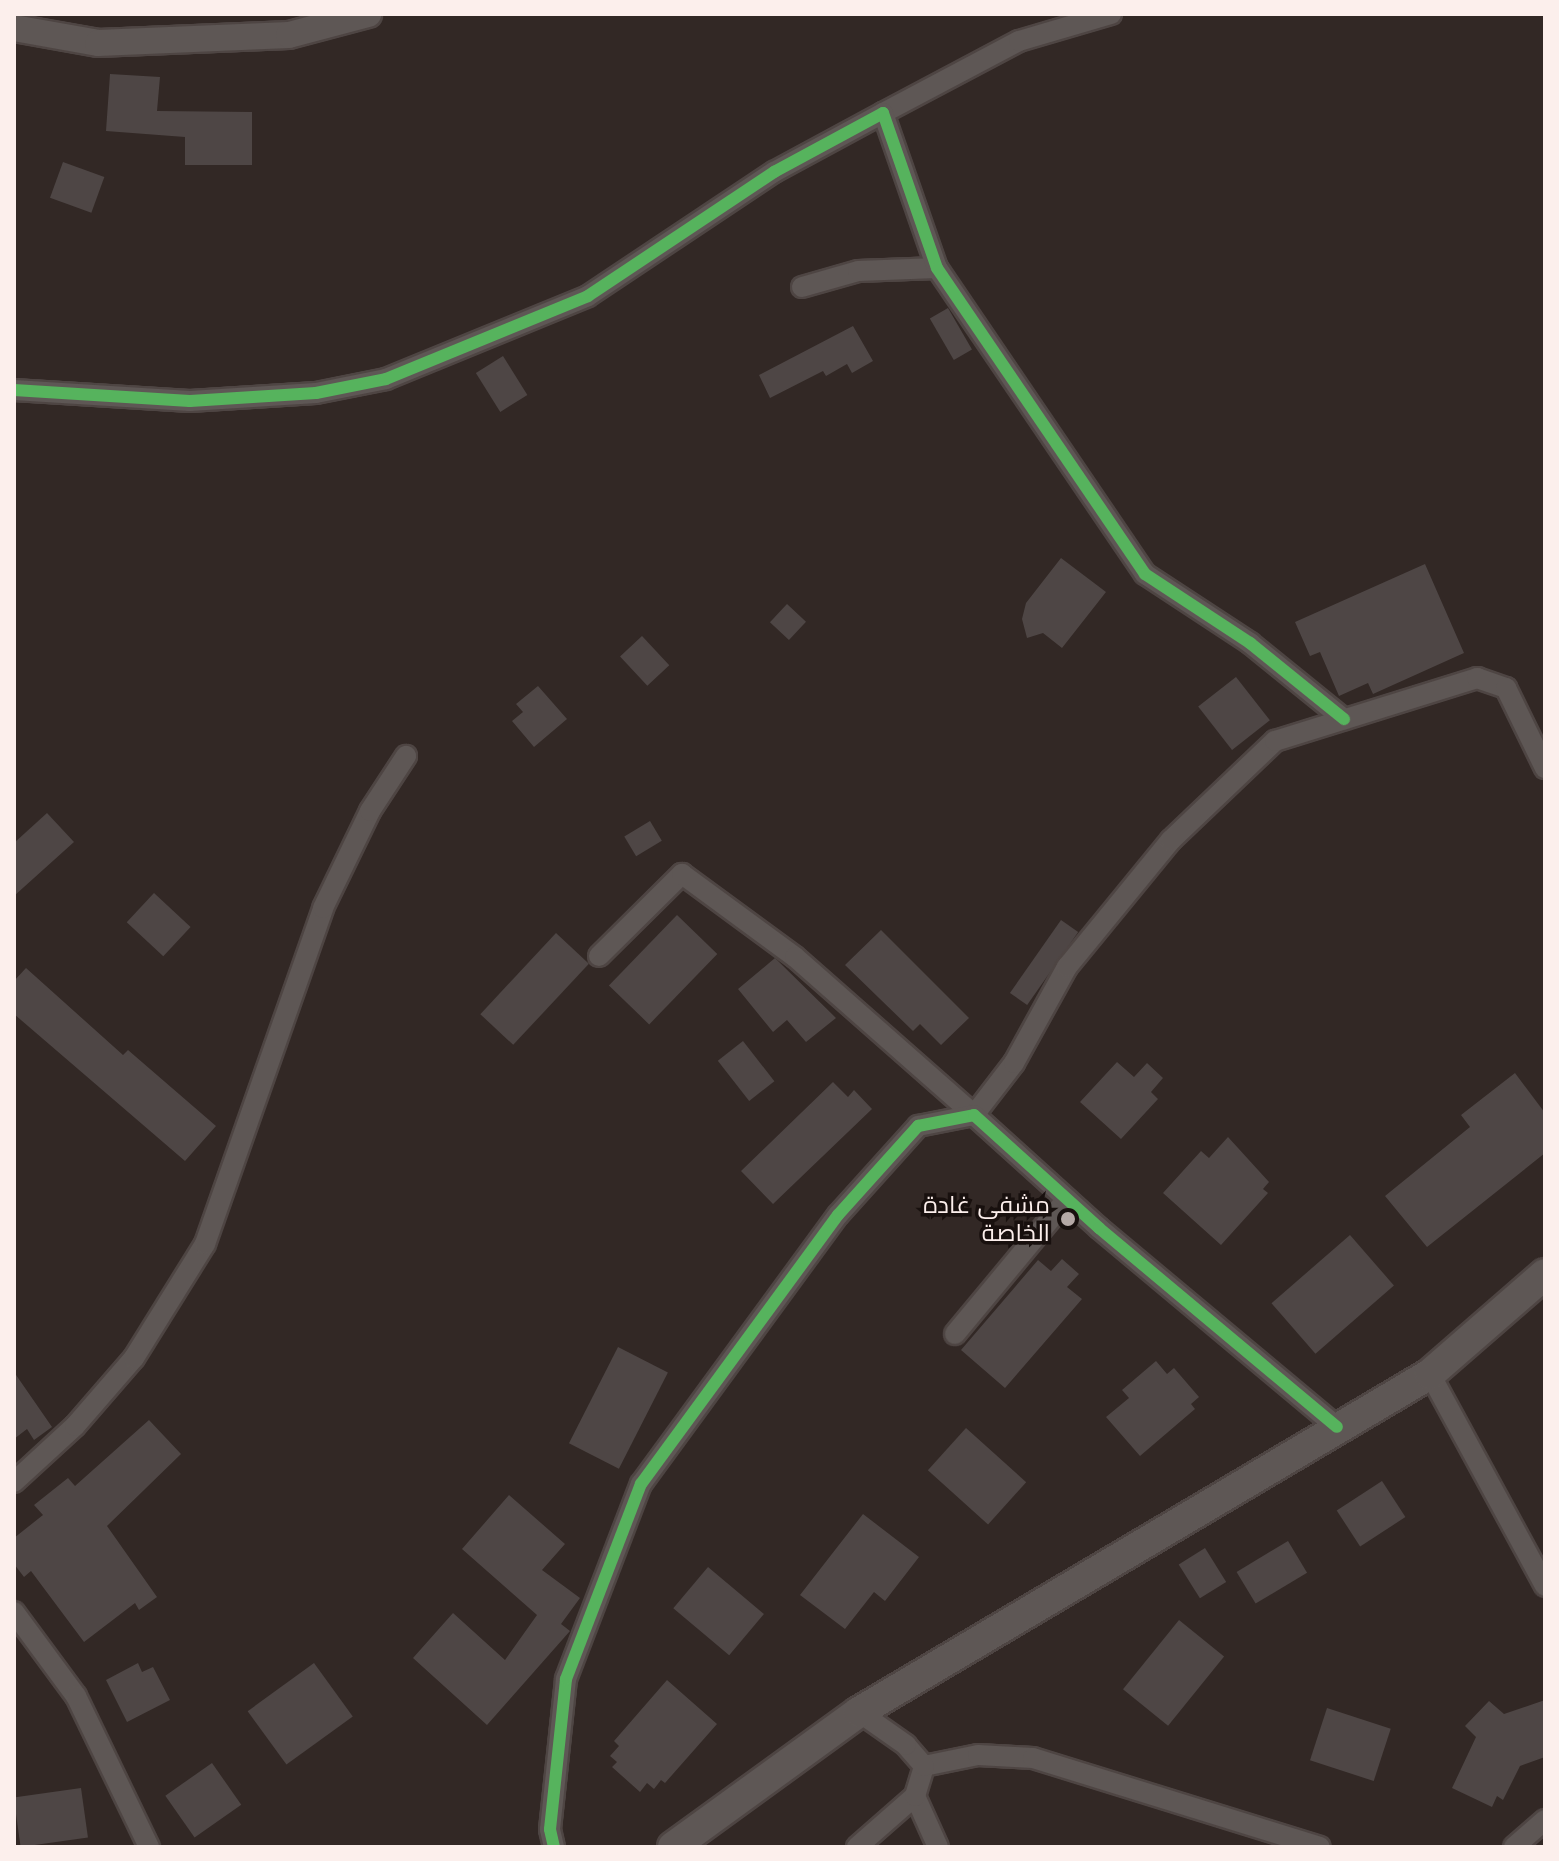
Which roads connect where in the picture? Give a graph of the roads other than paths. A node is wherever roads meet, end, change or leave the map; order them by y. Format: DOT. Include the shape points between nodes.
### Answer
graph roads {
  1 [pos="368,14"];
  2 [pos="1111,14"];
  3 [pos="14,28"];
  4 [pos="883,113"];
  5 [pos="937,268"];
  6 [pos="802,287"];
  7 [pos="14,390"];
  8 [pos="1344,719"];
  9 [pos="406,756"];
  10 [pos="1545,768"];
  11 [pos="599,956"];
  12 [pos="974,1115"];
  13 [pos="1067,1199"];
  14 [pos="1545,1274"];
  15 [pos="955,1334"];
  16 [pos="1430,1374"];
  17 [pos="1337,1427"];
  18 [pos="14,1482"];
  19 [pos="1545,1586"];
  20 [pos="14,1612"];
  21 [pos="859,1712"];
  22 [pos="924,1766"];
  23 [pos="915,1796"];
  24 [pos="1545,1820"];
  25 [pos="149,1847"];
  26 [pos="554,1847"];
  27 [pos="673,1847"];
  28 [pos="857,1847"];
  29 [pos="938,1847"];
  30 [pos="1320,1847"];
  31 [pos="1514,1847"];
  1 -- 3 [label="street" via="289,35 98,43"];
  2 -- 4 [label="street" via="1019,41"];
  4 -- 5 [label="street"];
  4 -- 7 [label="street" via="774,172 588,296 386,379 316,393 190,401"];
  5 -- 6 [label="street" via="858,271"];
  5 -- 8 [label="street" via="1145,574 1250,643"];
  8 -- 10 [label="street" via="1477,678 1506,688"];
  8 -- 12 [label="street" via="1275,741 1171,840 1067,967 1014,1063"];
  9 -- 18 [label="street" via="370,811 323,908 205,1244 134,1358 75,1426"];
  11 -- 12 [label="street" via="682,874 795,957"];
  12 -- 13 [label="street"];
  12 -- 26 [label="street" via="918,1126 838,1215 641,1484 566,1679 550,1829"];
  13 -- 15 [label="street"];
  13 -- 17 [label="street"];
  14 -- 16 [label="main road"];
  16 -- 17 [label="main road"];
  16 -- 19 [label="street"];
  17 -- 21 [label="main road"];
  20 -- 25 [label="street" via="76,1696"];
  21 -- 22 [label="street" via="906,1745"];
  21 -- 27 [label="main road"];
  22 -- 23 [label="street"];
  22 -- 30 [label="street" via="978,1755 1033,1758"];
  23 -- 28 [label="street"];
  23 -- 29 [label="street"];
  24 -- 31 [label="street"];
}
